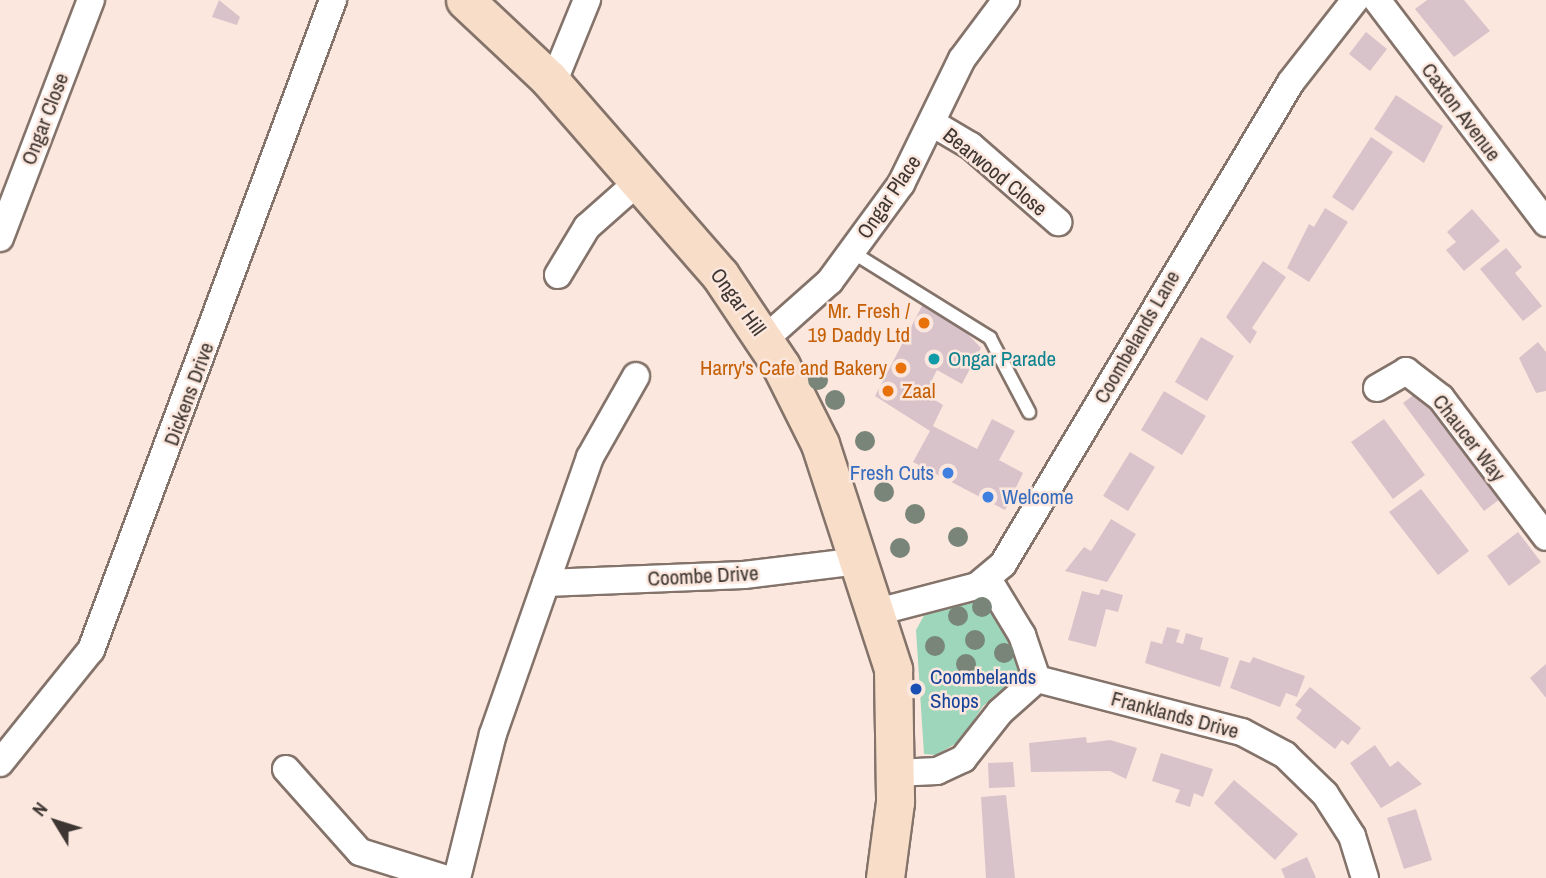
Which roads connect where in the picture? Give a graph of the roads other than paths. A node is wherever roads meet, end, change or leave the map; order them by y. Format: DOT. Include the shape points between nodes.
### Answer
graph roads {
  1 [pos="92,0"];
  2 [pos="333,0"];
  3 [pos="465,0"];
  4 [pos="587,0"];
  5 [pos="1006,0"];
  6 [pos="1355,0"];
  7 [pos="1377,0"];
  8 [pos="549,79"];
  9 [pos="932,123"];
  10 [pos="639,181"];
  11 [pos="1058,222"];
  12 [pos="1546,223"];
  13 [pos="0,238"];
  14 [pos="852,252"];
  15 [pos="558,275"];
  16 [pos="765,339"];
  17 [pos="636,376"];
  18 [pos="1377,388"];
  19 [pos="1029,412"];
  20 [pos="1546,537"];
  21 [pos="860,561"];
  22 [pos="988,579"];
  23 [pos="546,583"];
  24 [pos="877,612"];
  25 [pos="1037,679"];
  26 [pos="0,764"];
  27 [pos="286,769"];
  28 [pos="895,787"];
  29 [pos="443,878"];
  30 [pos="457,878"];
  31 [pos="885,878"];
  32 [pos="1365,878"];
  1 -- 13 [label="street, Ongar Close"];
  2 -- 26 [label="street, Dickens Drive" via="91,650"];
  3 -- 8 [label="street, Ongar Hill"];
  4 -- 8 [label="street" via="558,71"];
  5 -- 9 [label="street, Ongar Place" via="962,58"];
  6 -- 22 [label="street, Coombelands Lane" via="1291,82 1187,249 1030,527"];
  7 -- 12 [label="street, Caxton Avenue"];
  8 -- 10 [label="street, Ongar Hill"];
  9 -- 11 [label="street, Bearwood Close" via="971,146"];
  9 -- 14 [label="street, Ongar Place" via="901,184"];
  10 -- 15 [label="street" via="587,227"];
  10 -- 16 [label="street, Ongar Hill" via="720,275"];
  14 -- 16 [label="street, Ongar Place" via="830,281"];
  14 -- 19 [label="lane" via="990,338"];
  16 -- 21 [label="street, Ongar Hill" via="820,444"];
  17 -- 23 [label="street" via="590,457"];
  18 -- 20 [label="street, Chaucer Way" via="1406,371 1441,398"];
  21 -- 23 [label="street, Coombe Drive" via="744,575"];
  21 -- 24 [label="street, Ongar Hill"];
  22 -- 24 [label="street, Coombelands Lane" via="964,592"];
  22 -- 25 [label="street" via="1022,635"];
  23 -- 30 [label="street" via="493,734"];
  24 -- 28 [label="street, Ongar Hill" via="893,669"];
  25 -- 28 [label="street" via="1000,712 963,759"];
  25 -- 32 [label="street, Franklands Drive" via="1242,732 1284,755 1325,794 1353,836"];
  27 -- 29 [label="street" via="360,852"];
  28 -- 31 [label="street, Ongar Hill"];
}
